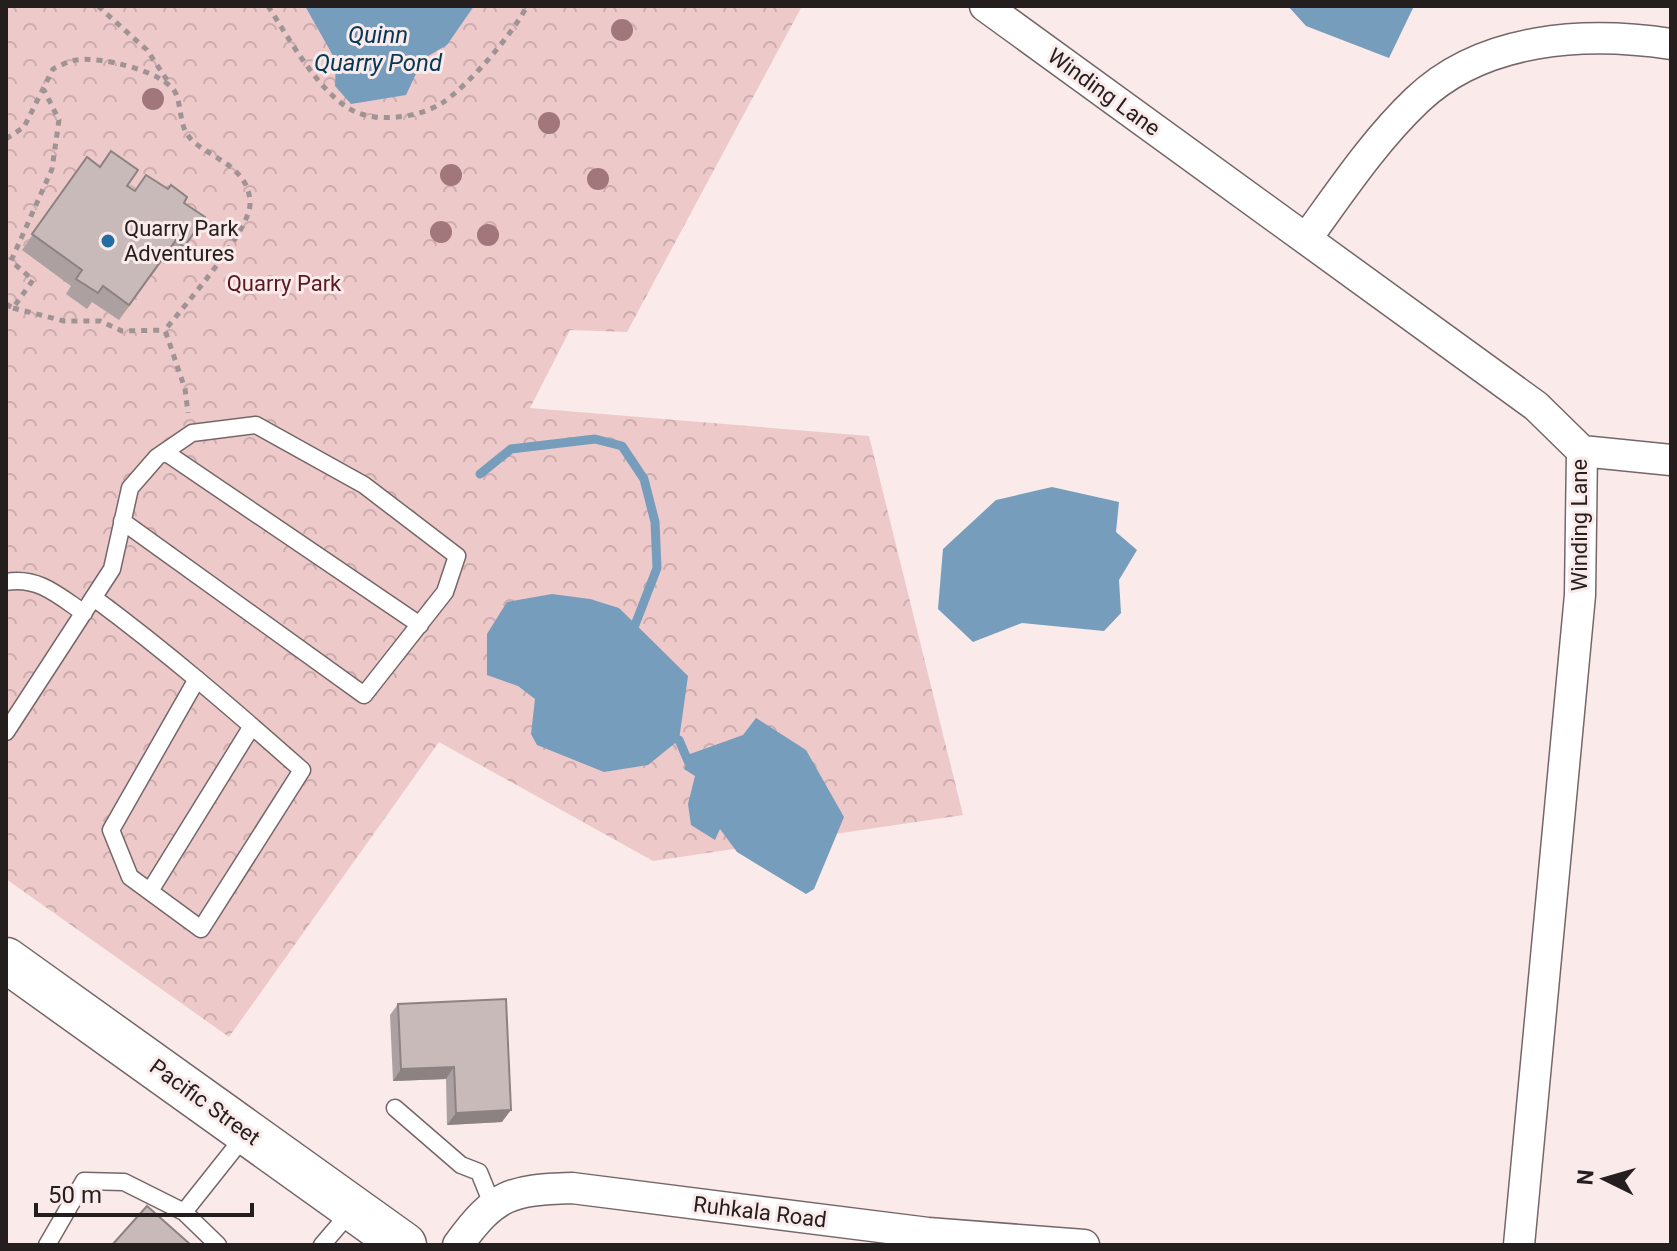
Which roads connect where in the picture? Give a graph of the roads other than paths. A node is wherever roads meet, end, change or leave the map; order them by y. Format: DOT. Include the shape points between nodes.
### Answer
graph roads {
  1 [pos="985,6"];
  2 [pos="1671,44"];
  3 [pos="1306,239"];
  4 [pos="1582,451"];
  5 [pos="165,452"];
  6 [pos="1671,460"];
  7 [pos="122,521"];
  8 [pos="6,582"];
  9 [pos="94,598"];
  10 [pos="84,613"];
  11 [pos="420,625"];
  12 [pos="197,679"];
  13 [pos="252,726"];
  14 [pos="6,732"];
  15 [pos="150,891"];
  16 [pos="6,960"];
  17 [pos="395,1108"];
  18 [pos="247,1133"];
  19 [pos="492,1204"];
  20 [pos="354,1209"];
  21 [pos="184,1212"];
  22 [pos="47,1245"];
  23 [pos="218,1245"];
  24 [pos="322,1245"];
  25 [pos="404,1245"];
  26 [pos="458,1245"];
  27 [pos="1084,1245"];
  28 [pos="1519,1245"];
  1 -- 3 [label="street, Winding Lane"];
  2 -- 3 [label="street" via="1551,39 1472,63 1418,98"];
  3 -- 4 [label="street, Winding Lane" via="1536,406"];
  4 -- 6 [label="street"];
  4 -- 28 [label="street, Winding Lane" via="1580,595"];
  5 -- 7 [label="lane" via="130,488"];
  5 -- 11 [label="lane"];
  5 -- 11 [label="lane" via="192,433 256,425 364,485 457,556 445,592"];
  7 -- 9 [label="lane" via="112,569"];
  7 -- 11 [label="lane" via="364,695"];
  8 -- 10 [label="lane" via="22,579 43,585"];
  9 -- 10 [label="lane"];
  9 -- 12 [label="lane"];
  10 -- 14 [label="lane"];
  12 -- 13 [label="lane"];
  12 -- 15 [label="lane" via="111,830 130,877"];
  13 -- 15 [label="lane"];
  13 -- 15 [label="lane" via="302,770 201,929"];
  16 -- 18 [label="main road, Pacific Street"];
  17 -- 19 [label="lane" via="461,1165 479,1172"];
  18 -- 20 [label="main road, Pacific Street"];
  18 -- 21 [label="lane"];
  19 -- 26 [label="street"];
  19 -- 27 [label="street, Ruhkala Road" via="539,1189 572,1188 928,1233"];
  20 -- 24 [label="lane"];
  20 -- 25 [label="main road, Pacific Street"];
  21 -- 22 [label="lane" via="124,1182 84,1181"];
  21 -- 23 [label="lane"];
}
